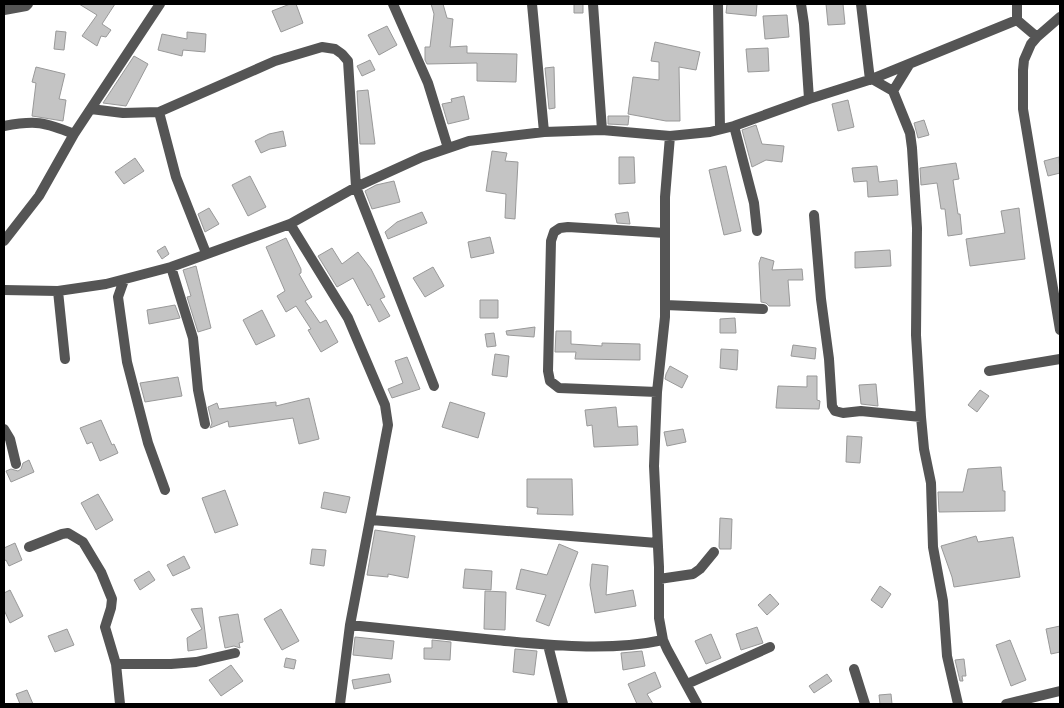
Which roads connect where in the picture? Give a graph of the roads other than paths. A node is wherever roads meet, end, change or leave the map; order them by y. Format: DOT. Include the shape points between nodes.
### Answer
graph roads {
  1 [pos="28,4"];
  2 [pos="151,4"];
  3 [pos="160,4"];
  4 [pos="393,4"];
  5 [pos="532,4"];
  6 [pos="594,4"];
  7 [pos="718,4"];
  8 [pos="801,4"];
  9 [pos="861,4"];
  10 [pos="1017,4"];
  11 [pos="4,10"];
  12 [pos="152,15"];
  13 [pos="1060,17"];
  14 [pos="1017,20"];
  15 [pos="1037,37"];
  16 [pos="909,65"];
  17 [pos="871,80"];
  18 [pos="893,92"];
  19 [pos="809,99"];
  20 [pos="91,109"];
  21 [pos="159,112"];
  22 [pos="4,126"];
  23 [pos="734,126"];
  24 [pos="720,129"];
  25 [pos="602,130"];
  26 [pos="544,132"];
  27 [pos="74,134"];
  28 [pos="670,136"];
  29 [pos="448,148"];
  30 [pos="356,187"];
  31 [pos="814,215"];
  32 [pos="290,224"];
  33 [pos="757,231"];
  34 [pos="665,233"];
  35 [pos="4,241"];
  36 [pos="206,253"];
  37 [pos="171,267"];
  38 [pos="124,280"];
  39 [pos="106,284"];
  40 [pos="4,290"];
  41 [pos="58,291"];
  42 [pos="118,297"];
  43 [pos="665,305"];
  44 [pos="763,309"];
  45 [pos="1060,330"];
  46 [pos="1060,359"];
  47 [pos="65,360"];
  48 [pos="989,371"];
  49 [pos="434,386"];
  50 [pos="658,392"];
  51 [pos="921,417"];
  52 [pos="204,424"];
  53 [pos="4,429"];
  54 [pos="16,464"];
  55 [pos="164,490"];
  56 [pos="371,520"];
  57 [pos="657,543"];
  58 [pos="29,547"];
  59 [pos="714,552"];
  60 [pos="659,579"];
  61 [pos="350,625"];
  62 [pos="663,640"];
  63 [pos="548,645"];
  64 [pos="770,647"];
  65 [pos="235,653"];
  66 [pos="116,664"];
  67 [pos="854,669"];
  68 [pos="686,684"];
  69 [pos="1060,690"];
  70 [pos="120,704"];
  71 [pos="340,704"];
  72 [pos="563,704"];
  73 [pos="697,704"];
  74 [pos="865,704"];
  75 [pos="958,704"];
  76 [pos="1006,704"];
  1 -- 11 [label="street"];
  2 -- 12 [label="street"];
  3 -- 12 [label="street"];
  4 -- 29 [label="street" via="428,84"];
  5 -- 26 [label="street"];
  6 -- 25 [label="street"];
  7 -- 24 [label="street"];
  8 -- 19 [label="street"];
  9 -- 17 [label="street"];
  10 -- 14 [label="street"];
  12 -- 20 [label="street"];
  13 -- 15 [label="street"];
  14 -- 15 [label="street"];
  14 -- 16 [label="street"];
  15 -- 45 [label="street" via="1024,60 1023,109"];
  16 -- 17 [label="street"];
  16 -- 18 [label="street"];
  17 -- 18 [label="street"];
  17 -- 19 [label="street"];
  18 -- 51 [label="street" via="910,133 913,160"];
  19 -- 23 [label="street"];
  20 -- 21 [label="street" via="123,113"];
  20 -- 27 [label="street"];
  21 -- 30 [label="street" via="275,61 322,47 335,49 348,61"];
  21 -- 36 [label="street" via="176,177"];
  22 -- 27 [label="street" via="29,121 50,124"];
  23 -- 24 [label="street"];
  23 -- 33 [label="street" via="754,203"];
  24 -- 28 [label="street"];
  25 -- 26 [label="street"];
  25 -- 28 [label="street"];
  26 -- 29 [label="street" via="469,141"];
  27 -- 35 [label="street" via="38,196"];
  28 -- 34 [label="street"];
  29 -- 30 [label="street"];
  30 -- 32 [label="street"];
  30 -- 49 [label="street"];
  31 -- 51 [label="street" via="832,406 835,411 842,412"];
  32 -- 36 [label="street"];
  32 -- 56 [label="street" via="348,318 387,412 387,431"];
  34 -- 43 [label="street"];
  34 -- 50 [label="street" via="568,227 554,232 551,241 550,381 559,388"];
  36 -- 37 [label="street"];
  37 -- 38 [label="street"];
  37 -- 52 [label="street" via="193,338"];
  38 -- 39 [label="street"];
  38 -- 42 [label="street"];
  39 -- 41 [label="street"];
  39 -- 42 [label="street"];
  40 -- 41 [label="street"];
  41 -- 47 [label="street"];
  42 -- 55 [label="street" via="138,407"];
  43 -- 44 [label="street"];
  43 -- 50 [label="street"];
  46 -- 48 [label="street"];
  50 -- 57 [label="street" via="654,466"];
  51 -- 75 [label="street" via="931,483 933,547 943,601 947,656"];
  53 -- 54 [label="street"];
  56 -- 57 [label="street"];
  56 -- 61 [label="street"];
  57 -- 60 [label="street"];
  58 -- 66 [label="street" via="68,533 83,542 112,599 106,627"];
  59 -- 60 [label="street" via="693,574"];
  60 -- 62 [label="street" via="659,618"];
  61 -- 63 [label="street"];
  61 -- 71 [label="street"];
  62 -- 63 [label="street" via="634,645"];
  62 -- 68 [label="street"];
  63 -- 72 [label="street"];
  64 -- 68 [label="street"];
  65 -- 66 [label="street" via="196,662"];
  66 -- 70 [label="street"];
  67 -- 74 [label="street"];
  68 -- 73 [label="street"];
  69 -- 76 [label="street"];
}
